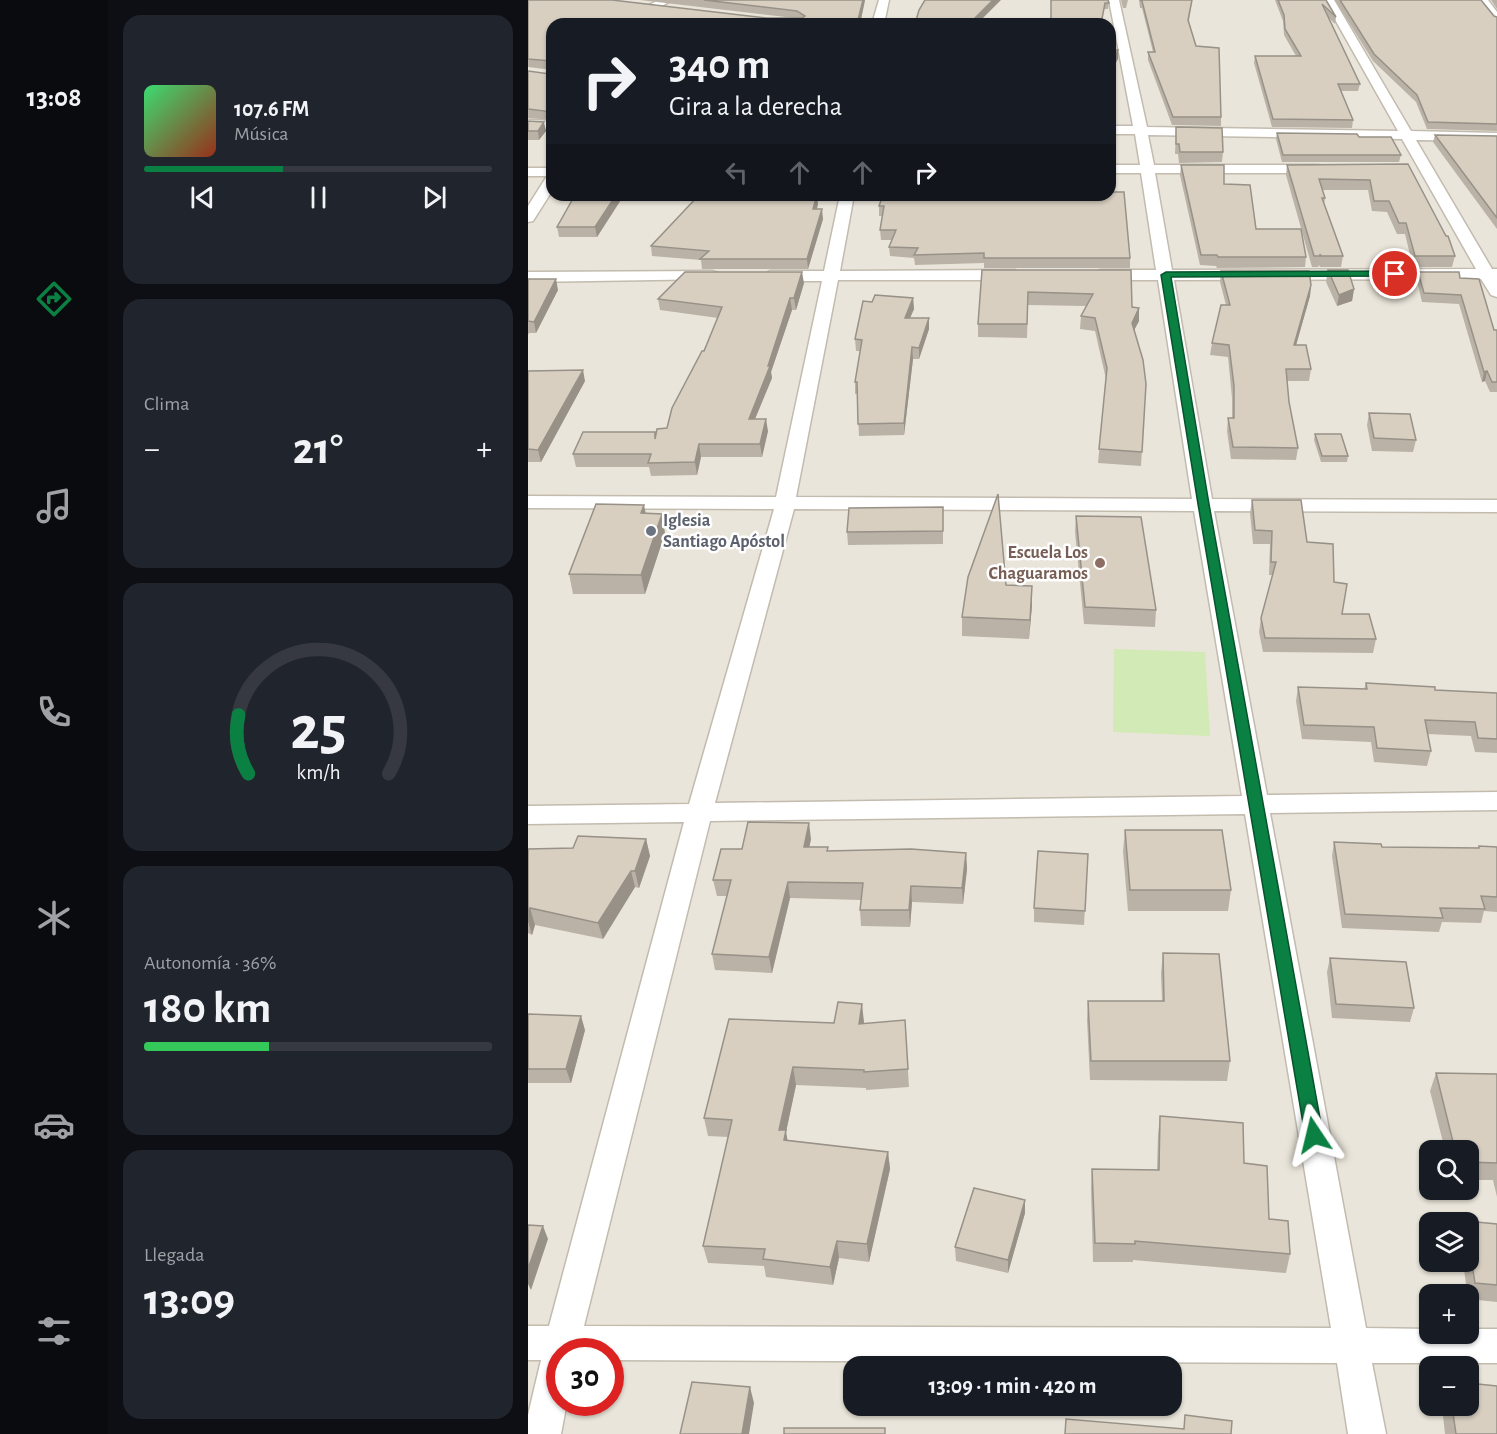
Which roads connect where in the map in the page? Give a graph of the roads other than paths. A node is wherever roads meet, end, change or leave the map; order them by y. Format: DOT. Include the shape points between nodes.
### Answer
graph roads {
  1 [pos="884,0"];
  2 [pos="1114,0"];
  3 [pos="1329,0"];
  4 [pos="1482,0"];
  5 [pos="670,6"];
  6 [pos="650,11"];
  7 [pos="880,18"];
  8 [pos="1497,19"];
  9 [pos="528,124"];
  10 [pos="546,125"];
  11 [pos="1116,130"];
  12 [pos="1141,131"];
  13 [pos="1407,136"];
  14 [pos="1497,137"];
  15 [pos="1404,168"];
  16 [pos="1427,168"];
  17 [pos="1148,169"];
  18 [pos="1334,169"];
  19 [pos="1116,170"];
  20 [pos="528,172"];
  21 [pos="546,172"];
  22 [pos="546,190"];
  23 [pos="846,201"];
  24 [pos="528,218"];
  25 [pos="1492,274"];
  26 [pos="1027,275"];
  27 [pos="1085,275"];
  28 [pos="1166,275"];
  29 [pos="725,276"];
  30 [pos="748,276"];
  31 [pos="830,276"];
  32 [pos="528,277"];
  33 [pos="1497,292"];
  34 [pos="528,502"];
  35 [pos="785,504"];
  36 [pos="1203,504"];
  37 [pos="1497,506"];
  38 [pos="1497,801"];
  39 [pos="1256,804"];
  40 [pos="700,811"];
  41 [pos="528,815"];
  42 [pos="564,1338"];
  43 [pos="528,1343"];
  44 [pos="1497,1346"];
  45 [pos="546,1347"];
  46 [pos="1352,1347"];
  47 [pos="624,1350"];
  48 [pos="546,1416"];
  49 [pos="542,1434"];
  50 [pos="1367,1434"];
  1 -- 7 [label="street"];
  2 -- 12 [label="street"];
  3 -- 13 [label="street"];
  4 -- 8 [label="street"];
  5 -- 6 [label="street"];
  9 -- 10 [label="street"];
  11 -- 12 [label="street"];
  12 -- 13 [label="street"];
  12 -- 17 [label="street"];
  13 -- 14 [label="street"];
  13 -- 16 [label="street"];
  15 -- 16 [label="street"];
  16 -- 25 [label="street"];
  17 -- 18 [label="street"];
  17 -- 19 [label="street"];
  17 -- 28 [label="street"];
  20 -- 21 [label="street"];
  22 -- 24 [label="street"];
  23 -- 31 [label="street"];
  25 -- 28 [label="street"];
  25 -- 33 [label="street"];
  26 -- 31 [label="street"];
  27 -- 28 [label="street"];
  28 -- 36 [label="street"];
  29 -- 32 [label="street"];
  30 -- 31 [label="street"];
  31 -- 35 [label="street"];
  34 -- 35 [label="street"];
  35 -- 36 [label="street"];
  35 -- 40 [label="street"];
  36 -- 37 [label="street"];
  36 -- 39 [label="street"];
  38 -- 39 [label="street"];
  39 -- 40 [label="street"];
  39 -- 46 [label="street"];
  40 -- 41 [label="street"];
  40 -- 42 [label="street"];
  43 -- 45 [label="street"];
  44 -- 46 [label="street"];
  46 -- 47 [label="street"];
  46 -- 50 [label="street"];
  48 -- 49 [label="street"];
}
